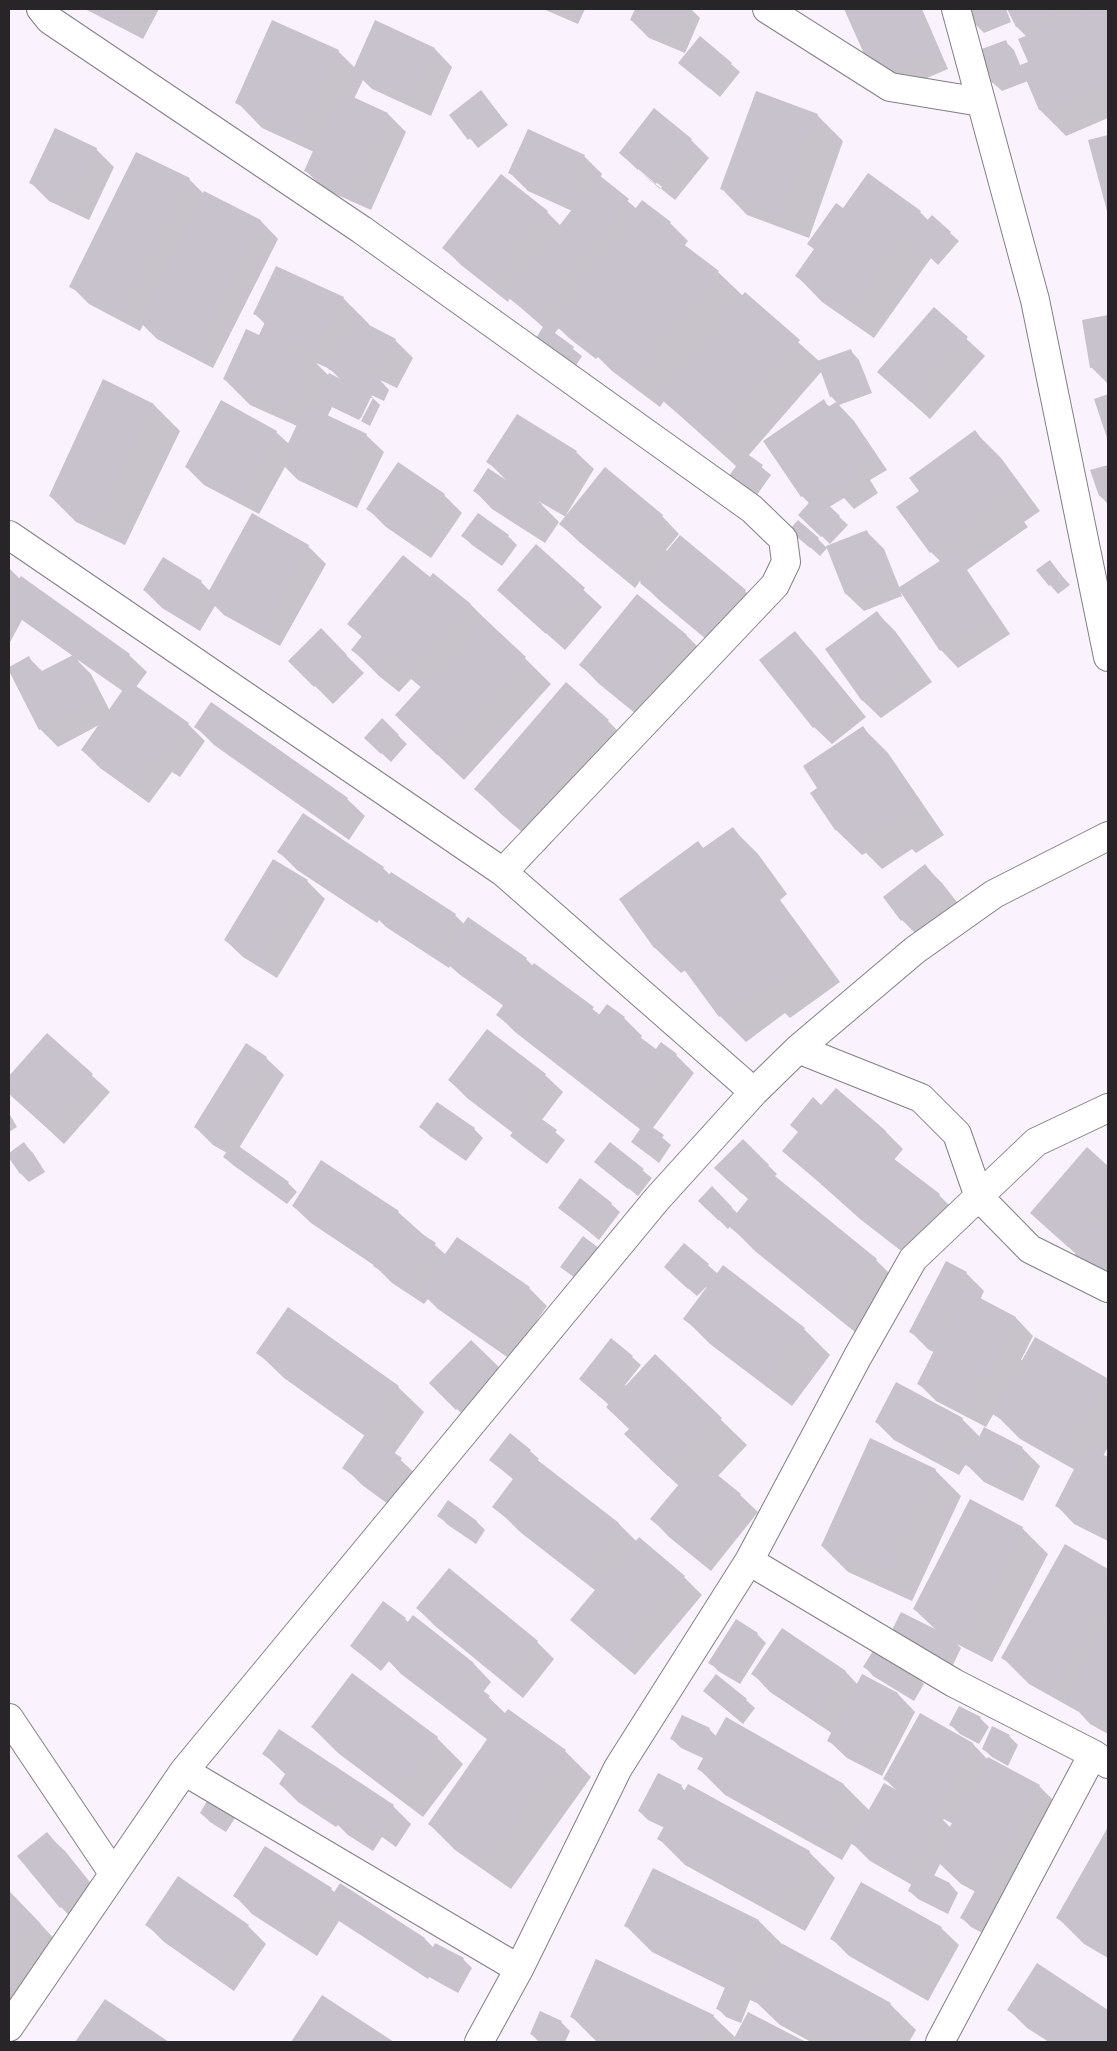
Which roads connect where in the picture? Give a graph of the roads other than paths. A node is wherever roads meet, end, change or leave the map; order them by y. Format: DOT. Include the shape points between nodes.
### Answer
graph roads {
  1 [pos="40,9"];
  2 [pos="767,9"];
  3 [pos="956,9"];
  4 [pos="981,102"];
  5 [pos="9,535"];
  6 [pos="1108,657"];
  7 [pos="1108,836"];
  8 [pos="503,872"];
  9 [pos="798,1049"];
  10 [pos="754,1092"];
  11 [pos="1108,1108"];
  12 [pos="979,1197"];
  13 [pos="1108,1288"];
  14 [pos="749,1561"];
  15 [pos="9,1718"];
  16 [pos="1101,1759"];
  17 [pos="184,1771"];
  18 [pos="112,1873"];
  19 [pos="519,1969"];
  20 [pos="9,2027"];
  21 [pos="479,2042"];
  22 [pos="940,2042"];
  1 -- 8 [label="street" via="50,20 362,230 744,503 783,539 786,562 775,585"];
  2 -- 4 [label="street" via="890,87"];
  3 -- 4 [label="street"];
  4 -- 6 [label="street" via="1035,300"];
  5 -- 8 [label="street"];
  7 -- 9 [label="street" via="994,894 915,950"];
  8 -- 10 [label="street"];
  9 -- 10 [label="street"];
  9 -- 12 [label="street" via="921,1098 956,1134"];
  10 -- 17 [label="street" via="657,1199"];
  11 -- 12 [label="street" via="1036,1142"];
  12 -- 13 [label="street" via="1030,1248"];
  12 -- 14 [label="street" via="913,1259"];
  14 -- 16 [label="street" via="954,1683"];
  14 -- 19 [label="street" via="618,1768"];
  15 -- 18 [label="street"];
  16 -- 22 [label="street"];
  17 -- 18 [label="street"];
  17 -- 19 [label="street"];
  18 -- 20 [label="street"];
  19 -- 21 [label="street"];
}
